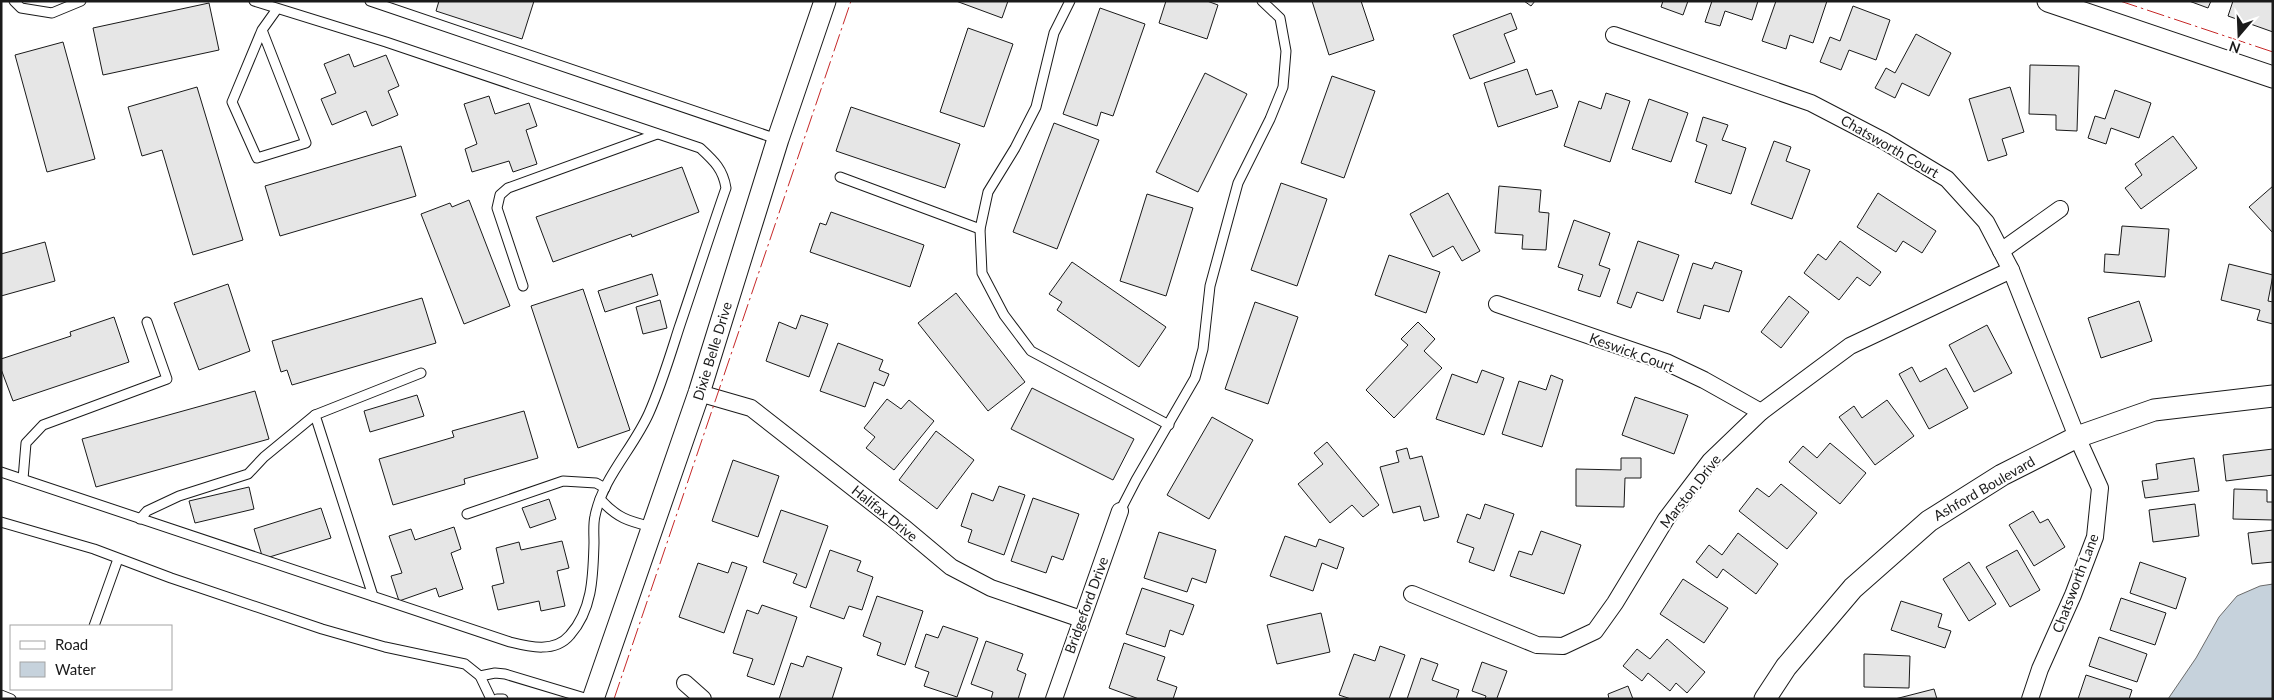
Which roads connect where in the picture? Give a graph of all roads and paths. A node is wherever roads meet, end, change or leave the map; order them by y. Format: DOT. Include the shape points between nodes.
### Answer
graph roads {
  1 [pos="14,1"];
  2 [pos="81,1"];
  3 [pos="254,1"];
  4 [pos="370,1"];
  5 [pos="825,1"];
  6 [pos="1070,1"];
  7 [pos="1262,1"];
  8 [pos="2048,1"];
  9 [pos="277,9"];
  10 [pos="262,30"];
  11 [pos="1614,35"];
  12 [pos="2273,77"];
  13 [pos="657,134"];
  14 [pos="778,139"];
  15 [pos="840,177"];
  16 [pos="2060,209"];
  17 [pos="980,229"];
  18 [pos="2001,251"];
  19 [pos="2011,270"];
  20 [pos="523,286"];
  21 [pos="1497,304"];
  22 [pos="147,322"];
  23 [pos="421,373"];
  24 [pos="699,393"];
  25 [pos="2273,396"];
  26 [pos="1761,412"];
  27 [pos="315,416"];
  28 [pos="1169,425"];
  29 [pos="2076,437"];
  30 [pos="1,472"];
  31 [pos="23,479"];
  32 [pos="605,488"];
  33 [pos="600,499"];
  34 [pos="1120,511"];
  35 [pos="467,514"];
  36 [pos="140,519"];
  37 [pos="1,522"];
  38 [pos="652,527"];
  39 [pos="118,558"];
  40 [pos="1412,594"];
  41 [pos="373,596"];
  42 [pos="1081,619"];
  43 [pos="94,625"];
  44 [pos="480,676"];
  45 [pos="686,683"];
  46 [pos="1,696"];
  47 [pos="11,699"];
  48 [pos="491,699"];
  49 [pos="498,699"];
  50 [pos="503,699"];
  51 [pos="588,699"];
  52 [pos="593,699"];
  53 [pos="703,699"];
  54 [pos="1054,699"];
  55 [pos="1765,699"];
  56 [pos="2030,699"];
  1 -- 2 [label="lane" via="21,8 52,13"];
  3 -- 9 [label="lane"];
  4 -- 14 [label="lane"];
  5 -- 14 [label="street, Dixie Belle Drive"];
  6 -- 17 [label="lane" via="1054,33 1036,107 988,192"];
  7 -- 28 [label="lane" via="1280,18 1286,51 1283,87 1238,183 1210,286 1203,349 1195,378"];
  8 -- 12 [label="street"];
  9 -- 10 [label="lane"];
  9 -- 13 [label="lane" via="386,42"];
  10 -- 10 [label="lane" via="306,143 257,158 232,102"];
  11 -- 18 [label="street, Chatsworth Court" via="1811,103 1884,141 1947,179 1986,222"];
  13 -- 20 [label="lane" via="508,188 500,195 498,214"];
  13 -- 32 [label="lane" via="700,148 719,166 726,188 658,391 640,430"];
  14 -- 24 [label="street, Dixie Belle Drive"];
  15 -- 17 [label="lane"];
  16 -- 18 [label="street"];
  17 -- 28 [label="lane" via="982,273 1004,315 1031,351"];
  18 -- 19 [label="street, Chatsworth Court"];
  19 -- 26 [label="street, Marston Drive" via="1850,346"];
  19 -- 29 [label="street, Chatsworth Court"];
  21 -- 26 [label="street, Keswick Court" via="1666,362"];
  22 -- 31 [label="lane" via="167,379 43,425 26,443"];
  23 -- 27 [label="lane"];
  24 -- 38 [label="street, Dixie Belle Drive"];
  24 -- 42 [label="street, Halifax Drive" via="752,408 951,567 991,588"];
  25 -- 29 [label="street, Ashford Boulevard" via="2154,410"];
  26 -- 40 [label="street, Marston Drive" via="1710,461 1672,511 1596,630 1563,646 1537,644"];
  27 -- 36 [label="lane" via="248,474 179,496 147,511"];
  27 -- 41 [label="lane"];
  28 -- 34 [label="lane"];
  29 -- 55 [label="street, Ashford Boulevard" via="2002,475 1929,521 1853,588 1786,667"];
  29 -- 56 [label="street, Chatsworth Lane" via="2100,488 2095,537"];
  30 -- 31 [label="lane"];
  31 -- 36 [label="lane"];
  32 -- 33 [label="lane"];
  32 -- 35 [label="lane" via="596,483 563,481"];
  33 -- 38 [label="lane" via="622,518"];
  33 -- 41 [label="lane" via="594,518 589,600 582,618 564,642 551,647 530,647"];
  34 -- 42 [label="street, Bridgeford Drive"];
  36 -- 41 [label="lane"];
  37 -- 39 [label="lane"];
  38 -- 52 [label="street, Dixie Belle Drive"];
  39 -- 43 [label="lane"];
  39 -- 44 [label="lane" via="322,629 464,664"];
  42 -- 54 [label="street, Bridgeford Drive"];
  44 -- 48 [label="lane"];
  44 -- 51 [label="lane" via="505,674"];
  45 -- 53 [label="street"];
  46 -- 47 [label="lane"];
  49 -- 50 [label="lane"];
}
